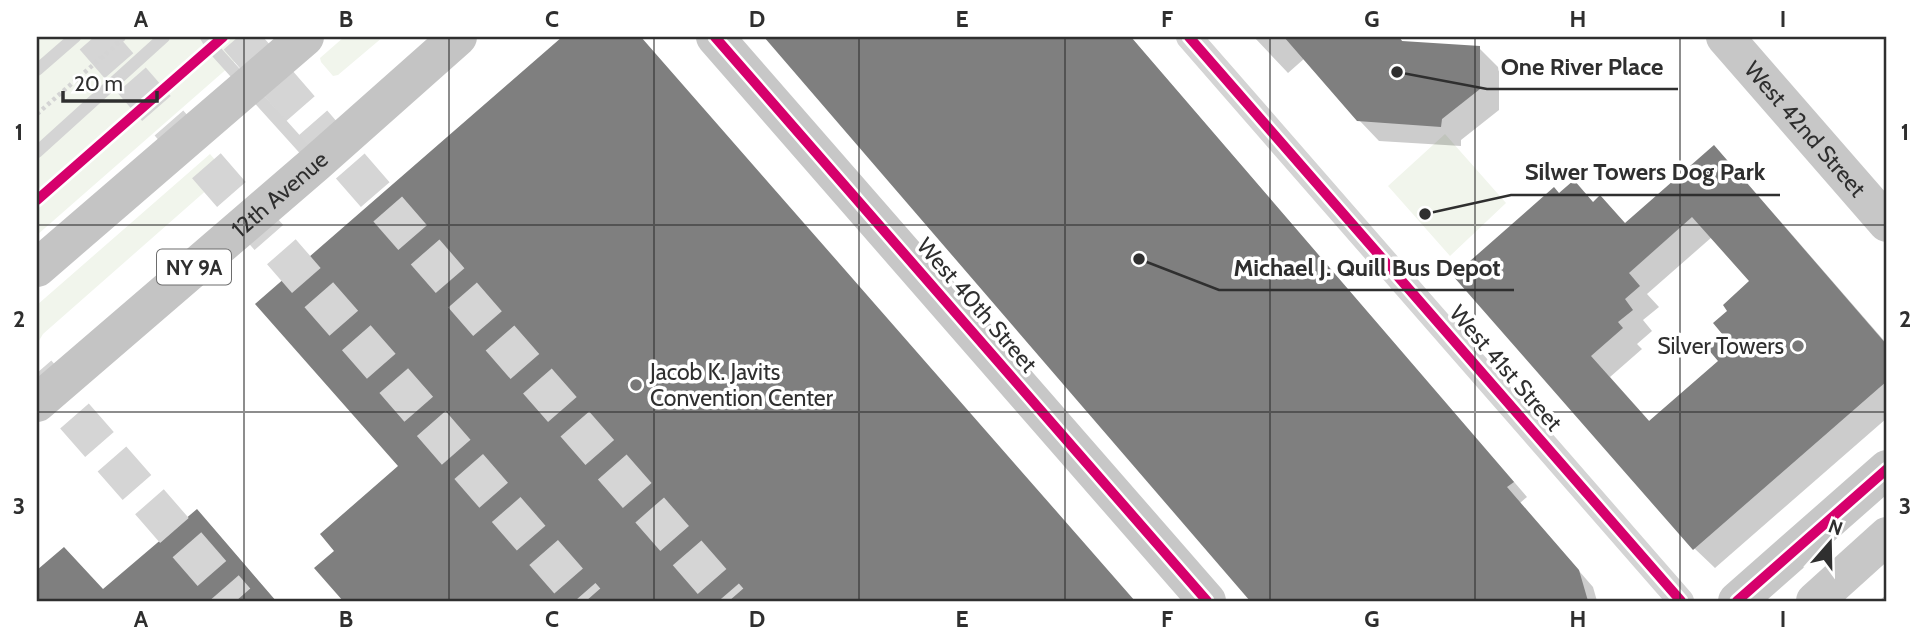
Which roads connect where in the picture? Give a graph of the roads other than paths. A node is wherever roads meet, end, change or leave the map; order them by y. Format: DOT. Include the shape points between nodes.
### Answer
graph roads {
  1 [pos="75,37"];
  2 [pos="164,37"];
  3 [pos="206,37"];
  4 [pos="305,37"];
  5 [pos="458,37"];
  6 [pos="715,37"];
  7 [pos="1189,37"];
  8 [pos="1725,37"];
  9 [pos="37,69"];
  10 [pos="248,87"];
  11 [pos="37,152"];
  12 [pos="316,163"];
  13 [pos="1887,223"];
  14 [pos="37,268"];
  15 [pos="37,403"];
  16 [pos="1887,469"];
  17 [pos="1887,536"];
  18 [pos="1208,601"];
  19 [pos="1681,601"];
  20 [pos="1737,601"];
  21 [pos="1815,601"];
  1 -- 9 [label="lane"];
  2 -- 11 [label="lane"];
  3 -- 10 [label="lane"];
  4 -- 10 [label="highway"];
  5 -- 12 [label="highway, 12th Avenue / NY 9A"];
  6 -- 18 [label="main road, West 40th Street"];
  7 -- 19 [label="street, West 41st Street"];
  8 -- 13 [label="main road, West 42nd Street"];
  10 -- 12 [label="lane"];
  10 -- 14 [label="highway"];
  12 -- 15 [label="highway, 12th Avenue / NY 9A"];
  16 -- 20 [label="main road"];
  17 -- 21 [label="main road"];
}
